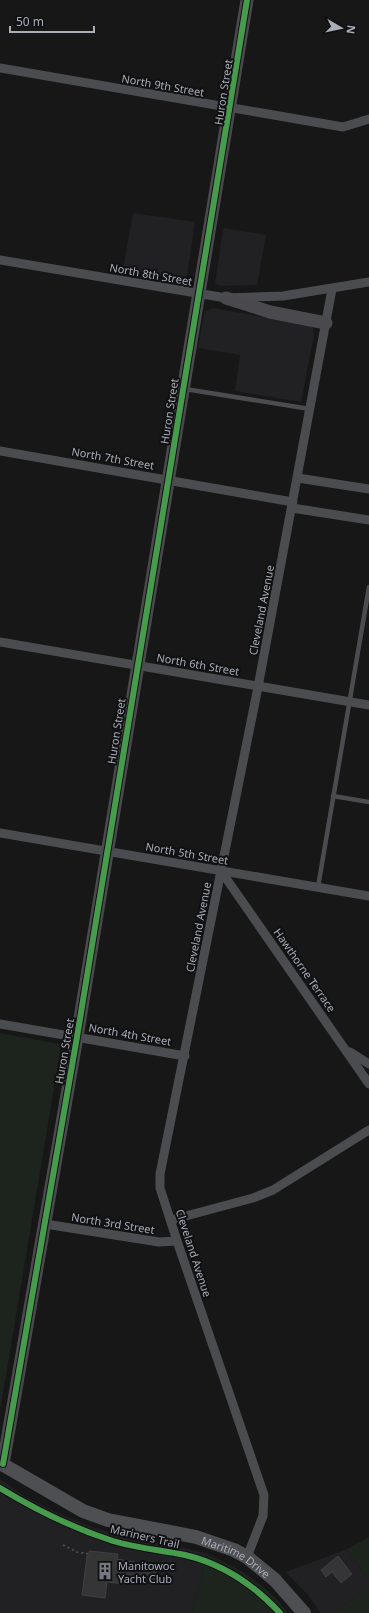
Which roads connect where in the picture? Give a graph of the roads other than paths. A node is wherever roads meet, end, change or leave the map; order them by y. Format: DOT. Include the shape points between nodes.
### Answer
graph roads {
  1 [pos="247,0"];
  2 [pos="0,68"];
  3 [pos="230,108"];
  4 [pos="369,119"];
  5 [pos="0,260"];
  6 [pos="369,282"];
  7 [pos="332,288"];
  8 [pos="198,294"];
  9 [pos="226,298"];
  10 [pos="326,323"];
  11 [pos="183,388"];
  12 [pos="310,409"];
  13 [pos="0,451"];
  14 [pos="298,478"];
  15 [pos="168,480"];
  16 [pos="369,489"];
  17 [pos="293,505"];
  18 [pos="369,520"];
  19 [pos="369,587"];
  20 [pos="367,612"];
  21 [pos="0,642"];
  22 [pos="137,665"];
  23 [pos="258,686"];
  24 [pos="350,702"];
  25 [pos="369,705"];
  26 [pos="334,796"];
  27 [pos="369,802"];
  28 [pos="0,833"];
  29 [pos="107,851"];
  30 [pos="221,871"];
  31 [pos="318,887"];
  32 [pos="369,896"];
  33 [pos="0,1024"];
  34 [pos="77,1037"];
  35 [pos="344,1047"];
  36 [pos="185,1056"];
  37 [pos="369,1064"];
  38 [pos="369,1084"];
  39 [pos="369,1130"];
  40 [pos="171,1220"];
  41 [pos="45,1224"];
  42 [pos="177,1241"];
  43 [pos="1,1464"];
  44 [pos="247,1557"];
  45 [pos="304,1613"];
  1 -- 3 [label="street, Huron Street"];
  2 -- 3 [label="street, North 9th Street"];
  3 -- 4 [label="street, North 9th Street" via="343,127"];
  3 -- 8 [label="street, Huron Street"];
  5 -- 8 [label="street, North 8th Street"];
  6 -- 7 [label="street, North 8th Street"];
  7 -- 9 [label="street, North 8th Street" via="283,296"];
  7 -- 10 [label="street, Cleveland Avenue"];
  8 -- 9 [label="street, North 8th Street"];
  8 -- 11 [label="street, Huron Street"];
  9 -- 10 [label="street" via="270,312"];
  10 -- 12 [label="street, Cleveland Avenue"];
  11 -- 12 [label="lane"];
  11 -- 15 [label="street, Huron Street"];
  12 -- 14 [label="street, Cleveland Avenue"];
  13 -- 15 [label="street, North 7th Street"];
  14 -- 16 [label="street"];
  14 -- 17 [label="street, Cleveland Avenue"];
  15 -- 17 [label="street, North 7th Street"];
  15 -- 22 [label="street, Huron Street"];
  17 -- 18 [label="street, North 7th Street"];
  17 -- 23 [label="street, Cleveland Avenue"];
  19 -- 20 [label="lane"];
  20 -- 24 [label="lane"];
  21 -- 22 [label="street, North 6th Street"];
  22 -- 23 [label="street, North 6th Street"];
  22 -- 29 [label="street, Huron Street"];
  23 -- 24 [label="street, North 6th Street"];
  23 -- 30 [label="street, Cleveland Avenue"];
  24 -- 25 [label="street, North 6th Street"];
  24 -- 26 [label="lane"];
  26 -- 27 [label="lane"];
  26 -- 31 [label="lane"];
  28 -- 29 [label="street, North 5th Street"];
  29 -- 30 [label="street, North 5th Street"];
  29 -- 34 [label="street, Huron Street"];
  30 -- 31 [label="street, North 5th Street"];
  30 -- 35 [label="street, Hawthorne Terrace"];
  30 -- 36 [label="street, Cleveland Avenue"];
  31 -- 32 [label="street, North 5th Street"];
  33 -- 34 [label="street, North 4th Street"];
  34 -- 36 [label="street, North 4th Street"];
  34 -- 41 [label="street, Huron Street"];
  35 -- 37 [label="street"];
  35 -- 38 [label="street, Hawthorne Terrace"];
  36 -- 40 [label="street, Cleveland Avenue" via="160,1174 160,1188"];
  39 -- 40 [label="street" via="272,1190 253,1198"];
  40 -- 42 [label="street, Cleveland Avenue"];
  41 -- 42 [label="street, North 3rd Street" via="159,1242"];
  41 -- 43 [label="street, Huron Street"];
  42 -- 44 [label="street, Cleveland Avenue" via="264,1495 263,1516"];
  43 -- 44 [label="main road, Maritime Drive" via="83,1511 113,1521 196,1537"];
  44 -- 45 [label="main road, Maritime Drive" via="275,1580"];
}
